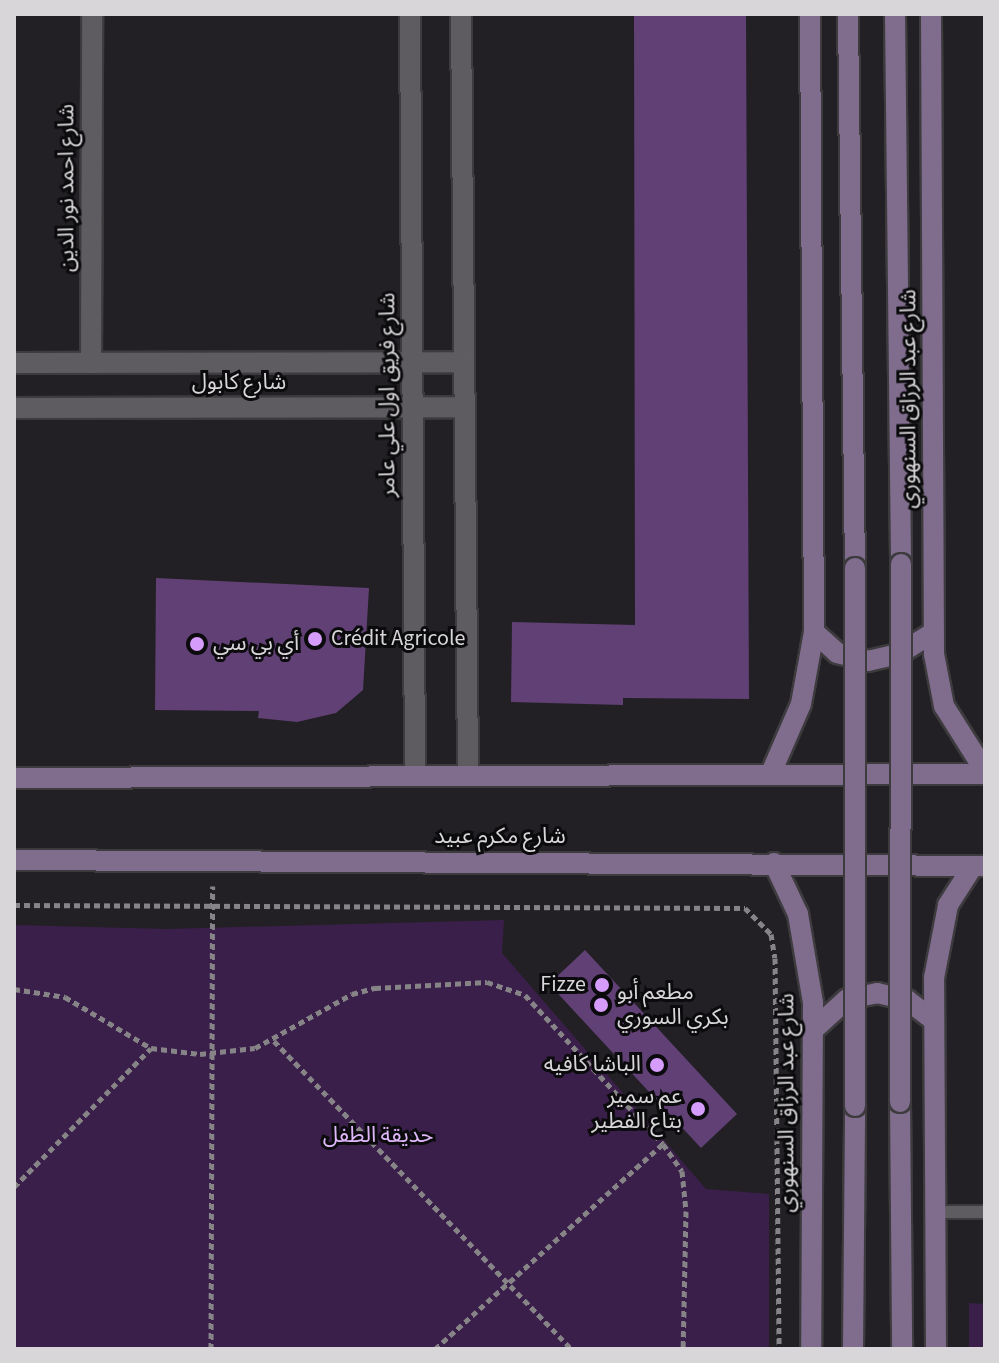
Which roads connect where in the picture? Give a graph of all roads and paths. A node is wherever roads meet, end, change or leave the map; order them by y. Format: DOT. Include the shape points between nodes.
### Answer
graph roads {
  1 [pos="92,14"];
  2 [pos="410,14"];
  3 [pos="461,14"];
  4 [pos="810,14"];
  5 [pos="848,14"];
  6 [pos="895,14"];
  7 [pos="931,14"];
  8 [pos="411,362"];
  9 [pos="463,362"];
  10 [pos="14,363"];
  11 [pos="91,363"];
  12 [pos="412,407"];
  13 [pos="463,407"];
  14 [pos="14,408"];
  15 [pos="814,632"];
  16 [pos="934,632"];
  17 [pos="771,773"];
  18 [pos="985,773"];
  19 [pos="415,776"];
  20 [pos="468,776"];
  21 [pos="14,778"];
  22 [pos="214,859"];
  23 [pos="14,860"];
  24 [pos="774,863"];
  25 [pos="979,866"];
  26 [pos="14,905"];
  27 [pos="213,905"];
  28 [pos="14,989"];
  29 [pos="932,1019"];
  30 [pos="812,1031"];
  31 [pos="274,1041"];
  32 [pos="151,1048"];
  33 [pos="213,1054"];
  34 [pos="663,1144"];
  35 [pos="14,1187"];
  36 [pos="935,1212"];
  37 [pos="985,1212"];
  38 [pos="505,1285"];
  39 [pos="211,1349"];
  40 [pos="435,1349"];
  41 [pos="571,1349"];
  42 [pos="683,1349"];
  43 [pos="779,1349"];
  44 [pos="811,1349"];
  45 [pos="853,1349"];
  46 [pos="902,1349"];
  47 [pos="936,1349"];
  1 -- 11 [label="street, شارع احمد نور الدين"];
  2 -- 8 [label="street, شارع فريق اول علي عامر"];
  3 -- 9 [label="street"];
  4 -- 15 [label="street"];
  5 -- 45 [label="street, bridge" via="855,568"];
  6 -- 46 [label="street, bridge"];
  7 -- 16 [label="street, شارع عبد الرزاق السنهوري"];
  8 -- 9 [label="street, شارع كابول"];
  8 -- 11 [label="street, شارع كابول"];
  8 -- 12 [label="street, شارع فريق اول علي عامر"];
  9 -- 13 [label="street"];
  10 -- 11 [label="street, شارع كابول"];
  12 -- 13 [label="street, شارع كابول"];
  12 -- 14 [label="street, شارع كابول"];
  12 -- 19 [label="street, شارع فريق اول علي عامر"];
  13 -- 20 [label="street"];
  15 -- 16 [label="street" via="837,653 868,661 899,654"];
  15 -- 17 [label="street" via="801,704"];
  16 -- 18 [label="street, شارع عبد الرزاق السنهوري" via="944,706"];
  17 -- 18 [label="street"];
  17 -- 20 [label="street"];
  19 -- 20 [label="street"];
  19 -- 21 [label="street"];
  22 -- 23 [label="street, شارع مكرم عبيد"];
  22 -- 24 [label="street, شارع مكرم عبيد"];
  22 -- 27 [label="path"];
  24 -- 25 [label="street, شارع مكرم عبيد"];
  24 -- 30 [label="street, شارع عبد الرزاق السنهوري" via="805,942"];
  25 -- 29 [label="street" via="959,882 941,928"];
  26 -- 27 [label="path"];
  27 -- 33 [label="path"];
  27 -- 43 [label="path" via="721,904 756,914 771,934 775,958"];
  28 -- 32 [label="path" via="65,997"];
  29 -- 30 [label="street" via="907,1000 877,993 847,999"];
  29 -- 36 [label="street"];
  30 -- 44 [label="street, شارع عبد الرزاق السنهوري"];
  31 -- 33 [label="path" via="235,1054"];
  31 -- 34 [label="path" via="331,1005 375,988 466,982 506,987 541,1009"];
  31 -- 38 [label="path"];
  32 -- 33 [label="path"];
  32 -- 35 [label="path"];
  33 -- 39 [label="path"];
  34 -- 38 [label="path"];
  34 -- 42 [label="path" via="682,1171 686,1197"];
  36 -- 37 [label="lane"];
  36 -- 47 [label="street"];
  38 -- 40 [label="path"];
  38 -- 41 [label="path"];
}
